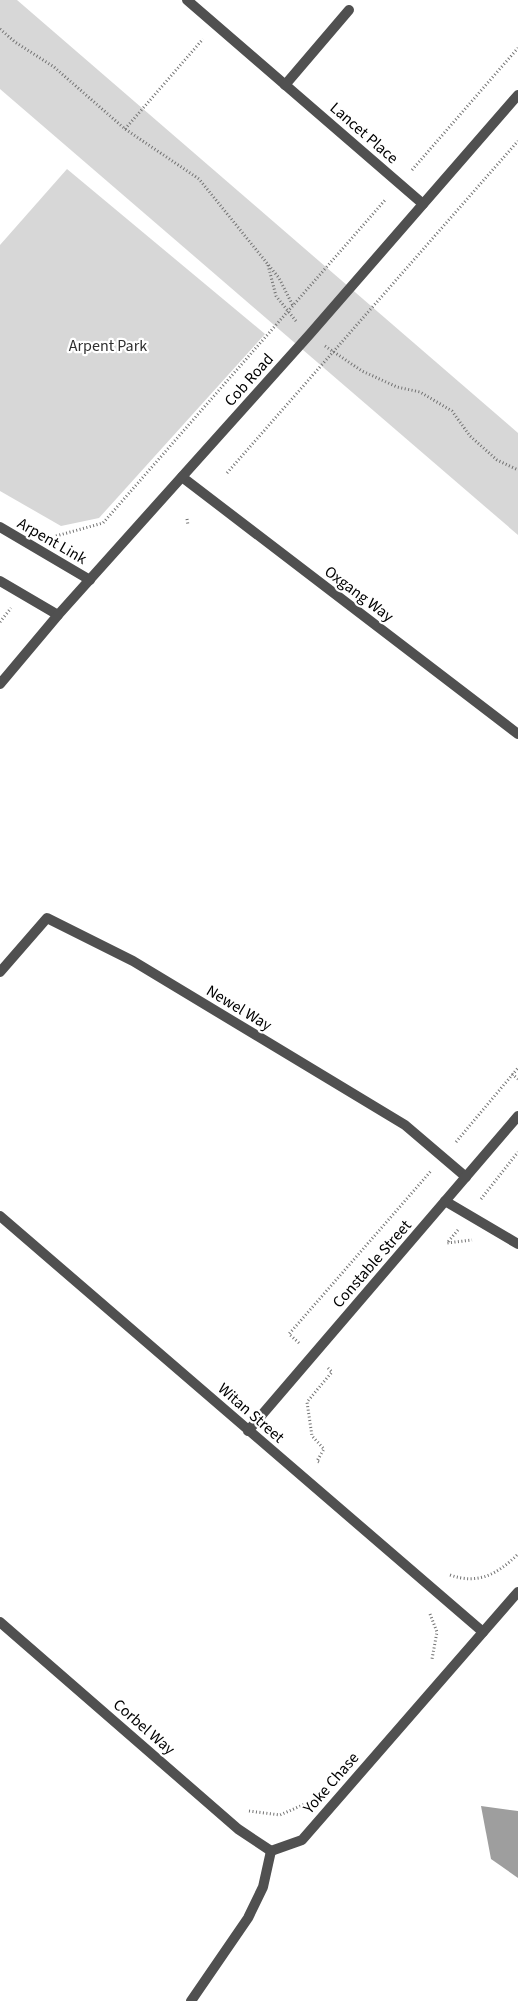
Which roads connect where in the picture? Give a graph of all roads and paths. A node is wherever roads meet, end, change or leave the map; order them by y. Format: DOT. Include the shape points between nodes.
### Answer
graph roads {
  1 [pos="187,0"];
  2 [pos="349,10"];
  3 [pos="216,24"];
  4 [pos="0,29"];
  5 [pos="518,48"];
  6 [pos="286,85"];
  7 [pos="518,94"];
  8 [pos="125,129"];
  9 [pos="518,141"];
  10 [pos="400,183"];
  11 [pos="424,204"];
  12 [pos="268,264"];
  13 [pos="293,306"];
  14 [pos="288,311"];
  15 [pos="310,334"];
  16 [pos="333,351"];
  17 [pos="518,470"];
  18 [pos="227,473"];
  19 [pos="182,477"];
  20 [pos="187,519"];
  21 [pos="188,525"];
  22 [pos="0,527"];
  23 [pos="44,553"];
  24 [pos="90,580"];
  25 [pos="0,581"];
  26 [pos="20,593"];
  27 [pos="58,615"];
  28 [pos="0,622"];
  29 [pos="0,684"];
  30 [pos="518,734"];
  31 [pos="0,972"];
  32 [pos="518,1068"];
  33 [pos="512,1074"];
  34 [pos="518,1079"];
  35 [pos="518,1116"];
  36 [pos="443,1157"];
  37 [pos="466,1176"];
  38 [pos="445,1201"];
  39 [pos="0,1216"];
  40 [pos="518,1244"];
  41 [pos="313,1355"];
  42 [pos="248,1431"];
  43 [pos="324,1467"];
  44 [pos="518,1554"];
  45 [pos="447,1574"];
  46 [pos="518,1592"];
  47 [pos="428,1609"];
  48 [pos="0,1622"];
  49 [pos="483,1632"];
  50 [pos="432,1662"];
  51 [pos="312,1797"];
  52 [pos="242,1805"];
  53 [pos="271,1851"];
  54 [pos="190,2001"];
  1 -- 3 [label="street, Lancet Place"];
  2 -- 6 [label="street"];
  3 -- 6 [label="street, Lancet Place"];
  3 -- 8 [label="path"];
  4 -- 8 [label="path" via="54,66"];
  5 -- 10 [label="path"];
  6 -- 10 [label="street, Lancet Place"];
  7 -- 11 [label="street, Cob Road"];
  8 -- 12 [label="path" via="199,179"];
  9 -- 16 [label="path"];
  10 -- 11 [label="street, Lancet Place"];
  10 -- 13 [label="path"];
  11 -- 15 [label="street, Cob Road"];
  12 -- 13 [label="path"];
  12 -- 14 [label="path" via="276,296"];
  13 -- 14 [label="path"];
  14 -- 15 [label="path"];
  14 -- 23 [label="path" via="103,523 54,536"];
  15 -- 16 [label="path"];
  15 -- 19 [label="street, Cob Road"];
  16 -- 17 [label="path" via="362,371 397,387 420,392 452,411 470,436 497,460"];
  16 -- 18 [label="path"];
  19 -- 24 [label="street, Cob Road"];
  19 -- 30 [label="street, Oxgang Way"];
  20 -- 21 [label="path"];
  22 -- 23 [label="street, Arpent Link"];
  23 -- 24 [label="street, Arpent Link"];
  24 -- 27 [label="street, Cob Road"];
  25 -- 26 [label="street"];
  26 -- 27 [label="street"];
  26 -- 28 [label="path"];
  27 -- 29 [label="street, Cob Road"];
  31 -- 36 [label="street, Newel Way" via="47,918 133,961 405,1125"];
  32 -- 33 [label="path"];
  33 -- 34 [label="path"];
  33 -- 36 [label="path"];
  35 -- 37 [label="street, Constable Street"];
  36 -- 37 [label="street, Newel Way"];
  36 -- 41 [label="path" via="289,1334"];
  37 -- 38 [label="street, Constable Street"];
  38 -- 40 [label="street"];
  38 -- 41 [label="street, Constable Street"];
  39 -- 42 [label="street, Witan Street"];
  41 -- 42 [label="street, Constable Street"];
  41 -- 43 [label="path" via="332,1372 307,1402 312,1436 324,1448 317,1461"];
  42 -- 49 [label="street, Witan Street"];
  44 -- 45 [label="path" via="496,1573 480,1578 464,1580"];
  46 -- 49 [label="street, Yoke Chase"];
  47 -- 50 [label="path" via="437,1632"];
  48 -- 53 [label="street, Corbel Way" via="238,1828"];
  49 -- 53 [label="street, Yoke Chase" via="302,1840"];
  51 -- 52 [label="path" via="306,1804 280,1815 250,1811"];
  53 -- 54 [label="street" via="263,1887 248,1918"];
}
